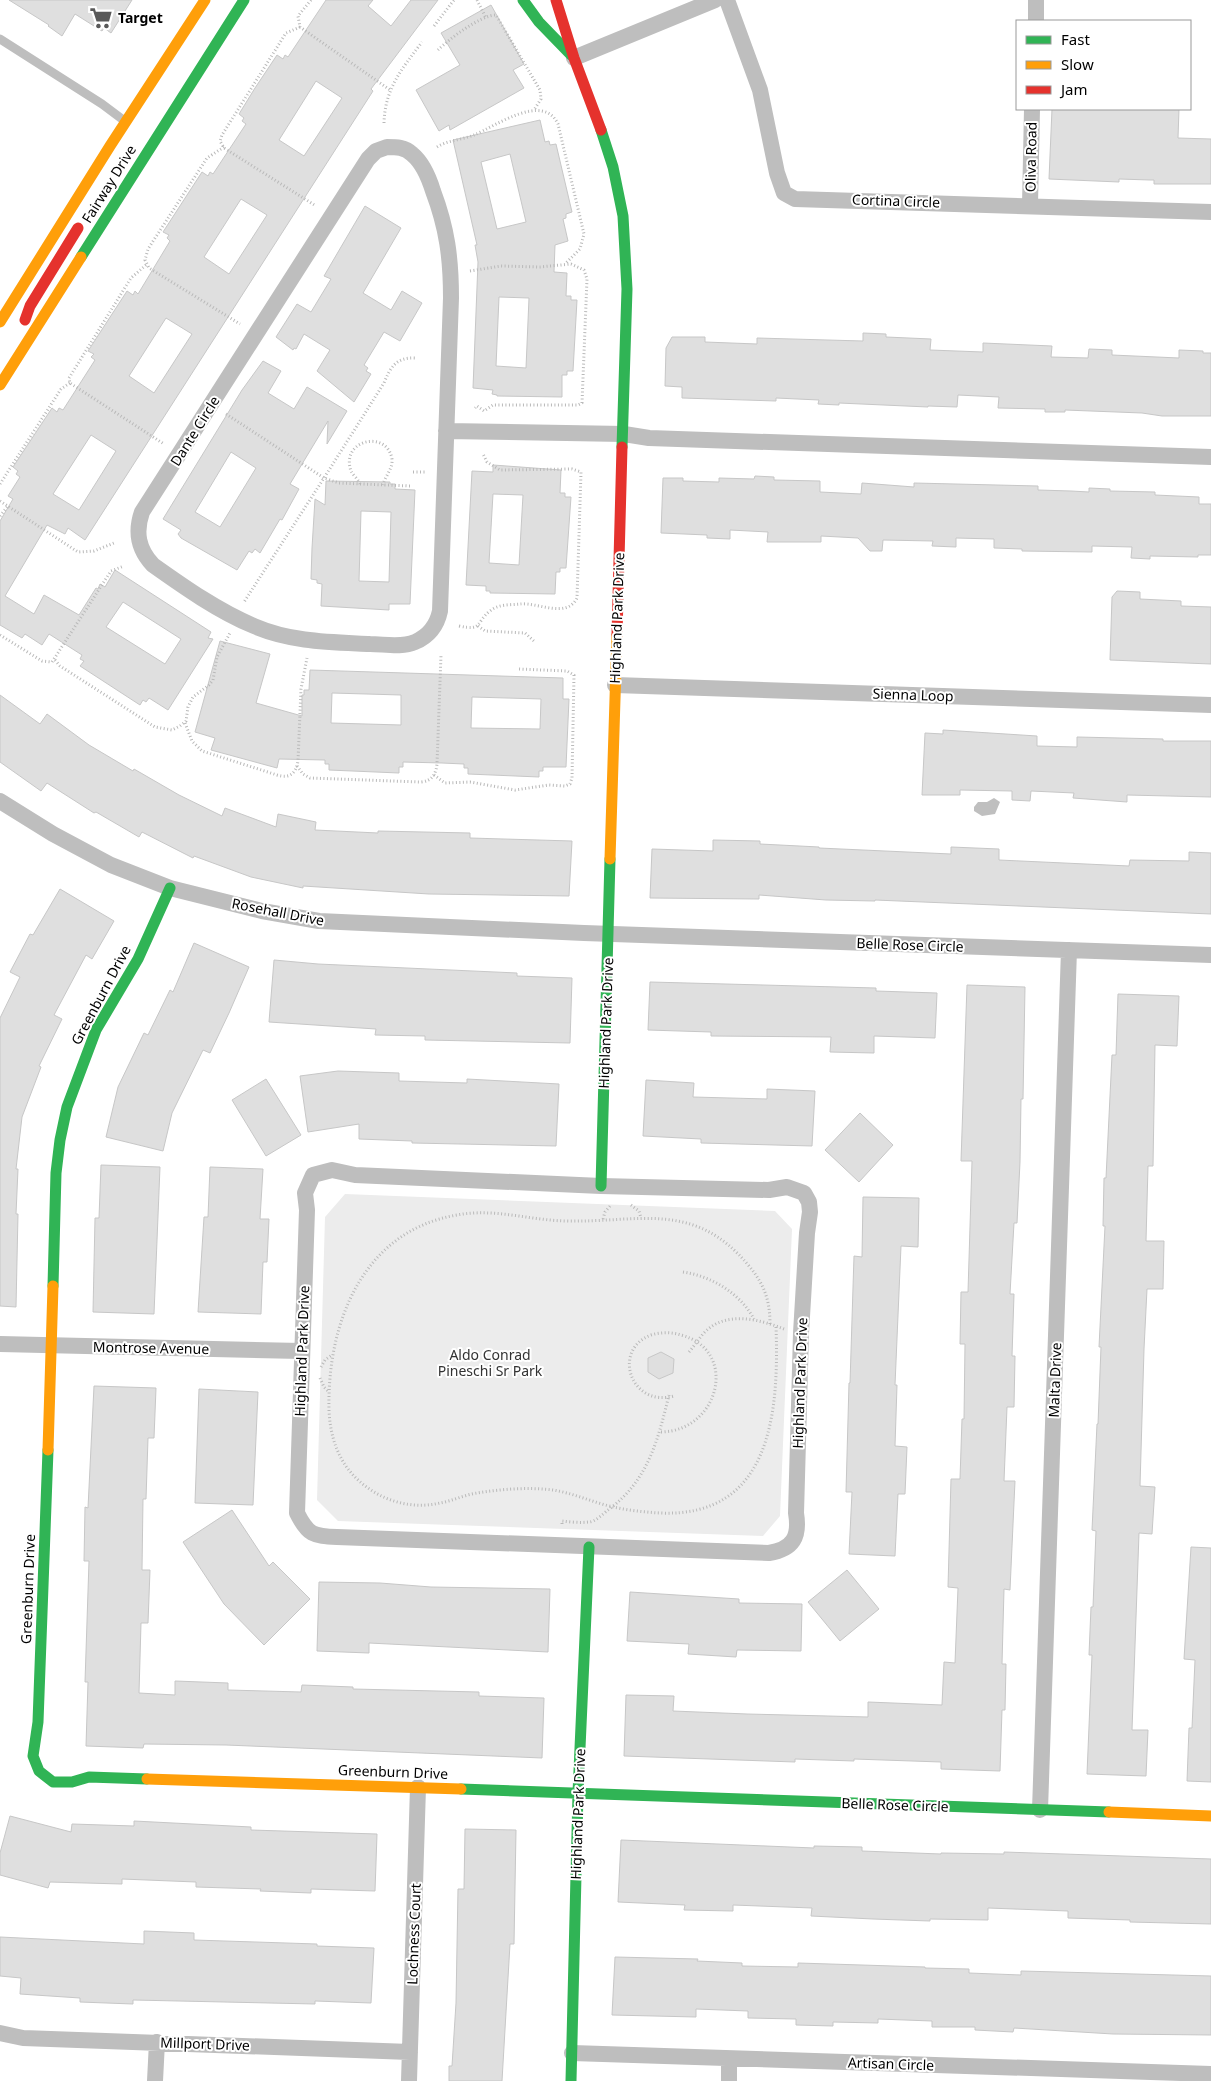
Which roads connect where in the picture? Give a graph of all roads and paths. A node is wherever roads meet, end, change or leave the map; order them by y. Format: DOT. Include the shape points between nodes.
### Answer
graph roads {
  1 [pos="205,0"];
  2 [pos="244,0"];
  3 [pos="310,0"];
  4 [pos="454,0"];
  5 [pos="477,0"];
  6 [pos="523,0"];
  7 [pos="556,0"];
  8 [pos="715,0"];
  9 [pos="727,0"];
  10 [pos="1036,0"];
  11 [pos="486,18"];
  12 [pos="1036,20"];
  13 [pos="300,26"];
  14 [pos="434,26"];
  15 [pos="0,39"];
  16 [pos="422,42"];
  17 [pos="438,50"];
  18 [pos="574,58"];
  19 [pos="390,90"];
  20 [pos="534,110"];
  21 [pos="1032,110"];
  22 [pos="126,122"];
  23 [pos="384,123"];
  24 [pos="124,146"];
  25 [pos="437,147"];
  26 [pos="224,148"];
  27 [pos="1030,205"];
  28 [pos="316,206"];
  29 [pos="1211,212"];
  30 [pos="82,221"];
  31 [pos="146,265"];
  32 [pos="564,265"];
  33 [pos="470,271"];
  34 [pos="0,322"];
  35 [pos="240,324"];
  36 [pos="415,358"];
  37 [pos="70,383"];
  38 [pos="1,384"];
  39 [pos="475,408"];
  40 [pos="226,414"];
  41 [pos="446,431"];
  42 [pos="624,434"];
  43 [pos="164,444"];
  44 [pos="483,454"];
  45 [pos="1211,457"];
  46 [pos="412,472"];
  47 [pos="428,472"];
  48 [pos="324,478"];
  49 [pos="0,484"];
  50 [pos="360,484"];
  51 [pos="383,485"];
  52 [pos="410,486"];
  53 [pos="0,501"];
  54 [pos="8,506"];
  55 [pos="0,516"];
  56 [pos="114,543"];
  57 [pos="124,566"];
  58 [pos="244,602"];
  59 [pos="459,626"];
  60 [pos="478,626"];
  61 [pos="231,632"];
  62 [pos="0,635"];
  63 [pos="535,642"];
  64 [pos="441,655"];
  65 [pos="307,658"];
  66 [pos="55,660"];
  67 [pos="519,669"];
  68 [pos="615,685"];
  69 [pos="1211,705"];
  70 [pos="184,723"];
  71 [pos="298,766"];
  72 [pos="434,775"];
  73 [pos="0,801"];
  74 [pos="170,888"];
  75 [pos="608,933"];
  76 [pos="1069,950"];
  77 [pos="1211,955"];
  78 [pos="600,1186"];
  79 [pos="615,1203"];
  80 [pos="629,1203"];
  81 [pos="641,1218"];
  82 [pos="603,1219"];
  83 [pos="683,1272"];
  84 [pos="754,1319"];
  85 [pos="770,1324"];
  86 [pos="776,1326"];
  87 [pos="802,1333"];
  88 [pos="697,1342"];
  89 [pos="0,1344"];
  90 [pos="52,1346"];
  91 [pos="301,1351"];
  92 [pos="689,1352"];
  93 [pos="332,1355"];
  94 [pos="329,1392"];
  95 [pos="669,1396"];
  96 [pos="674,1396"];
  97 [pos="661,1432"];
  98 [pos="613,1507"];
  99 [pos="562,1524"];
  100 [pos="589,1547"];
  101 [pos="418,1787"];
  102 [pos="578,1793"];
  103 [pos="1040,1810"];
  104 [pos="1211,1816"];
  105 [pos="0,2033"];
  106 [pos="157,2042"];
  107 [pos="410,2052"];
  108 [pos="572,2053"];
  109 [pos="729,2059"];
  110 [pos="1211,2074"];
  111 [pos="155,2081"];
  112 [pos="409,2081"];
  113 [pos="570,2081"];
  114 [pos="728,2081"];
  1 -- 22 [label="street, Fairway Drive"];
  2 -- 38 [label="street, Fairway Drive"];
  3 -- 13 [label="path" via="298,16"];
  4 -- 14 [label="path"];
  5 -- 11 [label="path"];
  6 -- 18 [label="street, Highland Park Drive" via="539,22"];
  7 -- 18 [label="street, Highland Park Drive"];
  8 -- 18 [label="street"];
  9 -- 27 [label="street, Cortina Circle" via="760,90 784,193 795,199"];
  10 -- 12 [label="street"];
  11 -- 17 [label="path"];
  11 -- 20 [label="path" via="494,14 500,17 540,90 541,99"];
  13 -- 19 [label="path"];
  13 -- 26 [label="path" via="286,33 227,126 220,138"];
  15 -- 22 [label="lane"];
  16 -- 19 [label="path"];
  18 -- 42 [label="street, Highland Park Drive" via="613,167 622,216 627,290"];
  19 -- 23 [label="path"];
  20 -- 25 [label="path"];
  20 -- 32 [label="path" via="549,112 558,124 584,230 585,238 580,249"];
  21 -- 27 [label="street, Oliva Road"];
  22 -- 24 [label="street"];
  22 -- 34 [label="street, Fairway Drive"];
  26 -- 28 [label="path"];
  26 -- 31 [label="path" via="207,158 148,249"];
  27 -- 29 [label="street, Cortina Circle"];
  30 -- 38 [label="street" via="30,306"];
  31 -- 35 [label="path"];
  31 -- 37 [label="path" via="131,278 69,376"];
  32 -- 33 [label="path" via="500,266"];
  32 -- 39 [label="path" via="582,268 587,278 582,403 493,405 484,411 477,406"];
  36 -- 48 [label="path" via="400,360 390,368 384,383"];
  37 -- 43 [label="path"];
  37 -- 49 [label="path" via="61,389"];
  40 -- 48 [label="path"];
  41 -- 41 [label="street, Dante Circle" via="440,611 430,632 416,642 390,645 317,641 273,633 238,618 184,586 153,565 140,547 138,530 142,512 368,159 387,147 400,147 418,160 429,178 447,232 451,276"];
  41 -- 42 [label="street"];
  42 -- 45 [label="street" via="649,438"];
  42 -- 68 [label="street, Highland Park Drive"];
  44 -- 60 [label="path" via="490,465 500,470 572,469 582,474 577,598 574,604 563,609 523,604 502,606 490,611"];
  46 -- 47 [label="path"];
  48 -- 50 [label="path"];
  48 -- 58 [label="path"];
  50 -- 51 [label="path"];
  50 -- 51 [label="path" via="351,470 350,458 357,446 368,441 379,442 391,455 392,464"];
  51 -- 52 [label="path"];
  53 -- 54 [label="path"];
  54 -- 55 [label="path"];
  54 -- 56 [label="path" via="78,552"];
  57 -- 66 [label="path" via="111,571"];
  59 -- 60 [label="path"];
  60 -- 63 [label="path" via="485,631 525,634"];
  61 -- 70 [label="path" via="216,657 213,680 193,698"];
  62 -- 66 [label="path" via="42,661"];
  64 -- 72 [label="path"];
  65 -- 71 [label="path" via="301,689"];
  66 -- 70 [label="path" via="155,727 172,730"];
  67 -- 72 [label="path" via="567,671 575,677 570,784 515,790 470,782 444,783"];
  68 -- 69 [label="street, Sienna Loop"];
  68 -- 75 [label="street, Highland Park Drive"];
  70 -- 71 [label="path" via="197,747 206,752 282,777 292,774"];
  71 -- 72 [label="path" via="303,774 314,778 421,782"];
  73 -- 74 [label="street, Rosehall Drive" via="111,865"];
  74 -- 75 [label="street, Rosehall Drive" via="262,911 319,921"];
  74 -- 90 [label="street, Greenburn Drive" via="138,960 96,1030 67,1107 56,1173"];
  75 -- 76 [label="street, Belle Rose Circle"];
  75 -- 78 [label="street, Highland Park Drive"];
  76 -- 77 [label="street, Belle Rose Circle"];
  76 -- 103 [label="street, Malta Drive"];
  78 -- 87 [label="street, Highland Park Drive" via="769,1190 787,1187 804,1192 810,1212"];
  78 -- 91 [label="street, Highland Park Drive" via="355,1175 332,1170 313,1175 305,1193"];
  79 -- 82 [label="path" via="605,1212"];
  80 -- 81 [label="path" via="639,1211"];
  81 -- 82 [label="path"];
  81 -- 85 [label="path" via="676,1220 718,1236 758,1277 765,1289"];
  82 -- 93 [label="path" via="566,1221 481,1213 458,1214 418,1226 388,1247 360,1279 344,1310"];
  83 -- 84 [label="path" via="704,1276 727,1290 744,1304"];
  84 -- 85 [label="path"];
  84 -- 88 [label="path" via="722,1322 704,1333"];
  85 -- 86 [label="path"];
  86 -- 87 [label="path"];
  86 -- 98 [label="path" via="772,1414 762,1453 752,1474 731,1494 704,1508 657,1513"];
  87 -- 100 [label="street, Highland Park Drive" via="798,1525 790,1545 769,1553"];
  88 -- 92 [label="path"];
  88 -- 95 [label="path" via="676,1334 658,1333 643,1339 631,1353 629,1364 636,1387 650,1396"];
  88 -- 97 [label="path" via="709,1354 713,1364 716,1376 714,1395 696,1421 680,1429"];
  89 -- 90 [label="street, Montrose Avenue"];
  90 -- 91 [label="street, Montrose Avenue"];
  90 -- 101 [label="street, Greenburn Drive" via="38,1722 33,1756 39,1771 53,1782 72,1782 89,1777"];
  91 -- 100 [label="street, Highland Park Drive" via="297,1513 304,1528 312,1534"];
  93 -- 94 [label="path"];
  93 -- 94 [label="path" via="325,1360 319,1373"];
  94 -- 98 [label="path" via="330,1424 340,1458 359,1481 381,1497 420,1505 491,1491 534,1489 566,1493"];
  95 -- 96 [label="path"];
  95 -- 97 [label="path"];
  97 -- 98 [label="path" via="640,1476"];
  98 -- 99 [label="path" via="590,1522 562,1521"];
  100 -- 102 [label="street, Highland Park Drive"];
  101 -- 102 [label="street, Greenburn Drive"];
  101 -- 107 [label="street, Lochness Court"];
  102 -- 103 [label="street, Belle Rose Circle"];
  102 -- 108 [label="street, Highland Park Drive"];
  103 -- 104 [label="street, Belle Rose Circle"];
  105 -- 106 [label="street, Millport Drive" via="23,2038"];
  106 -- 107 [label="street, Millport Drive"];
  106 -- 111 [label="street"];
  107 -- 112 [label="street, Lochness Court"];
  108 -- 109 [label="street, Artisan Circle"];
  108 -- 113 [label="street, Highland Park Drive"];
  109 -- 110 [label="street, Artisan Circle"];
  109 -- 114 [label="street"];
}
